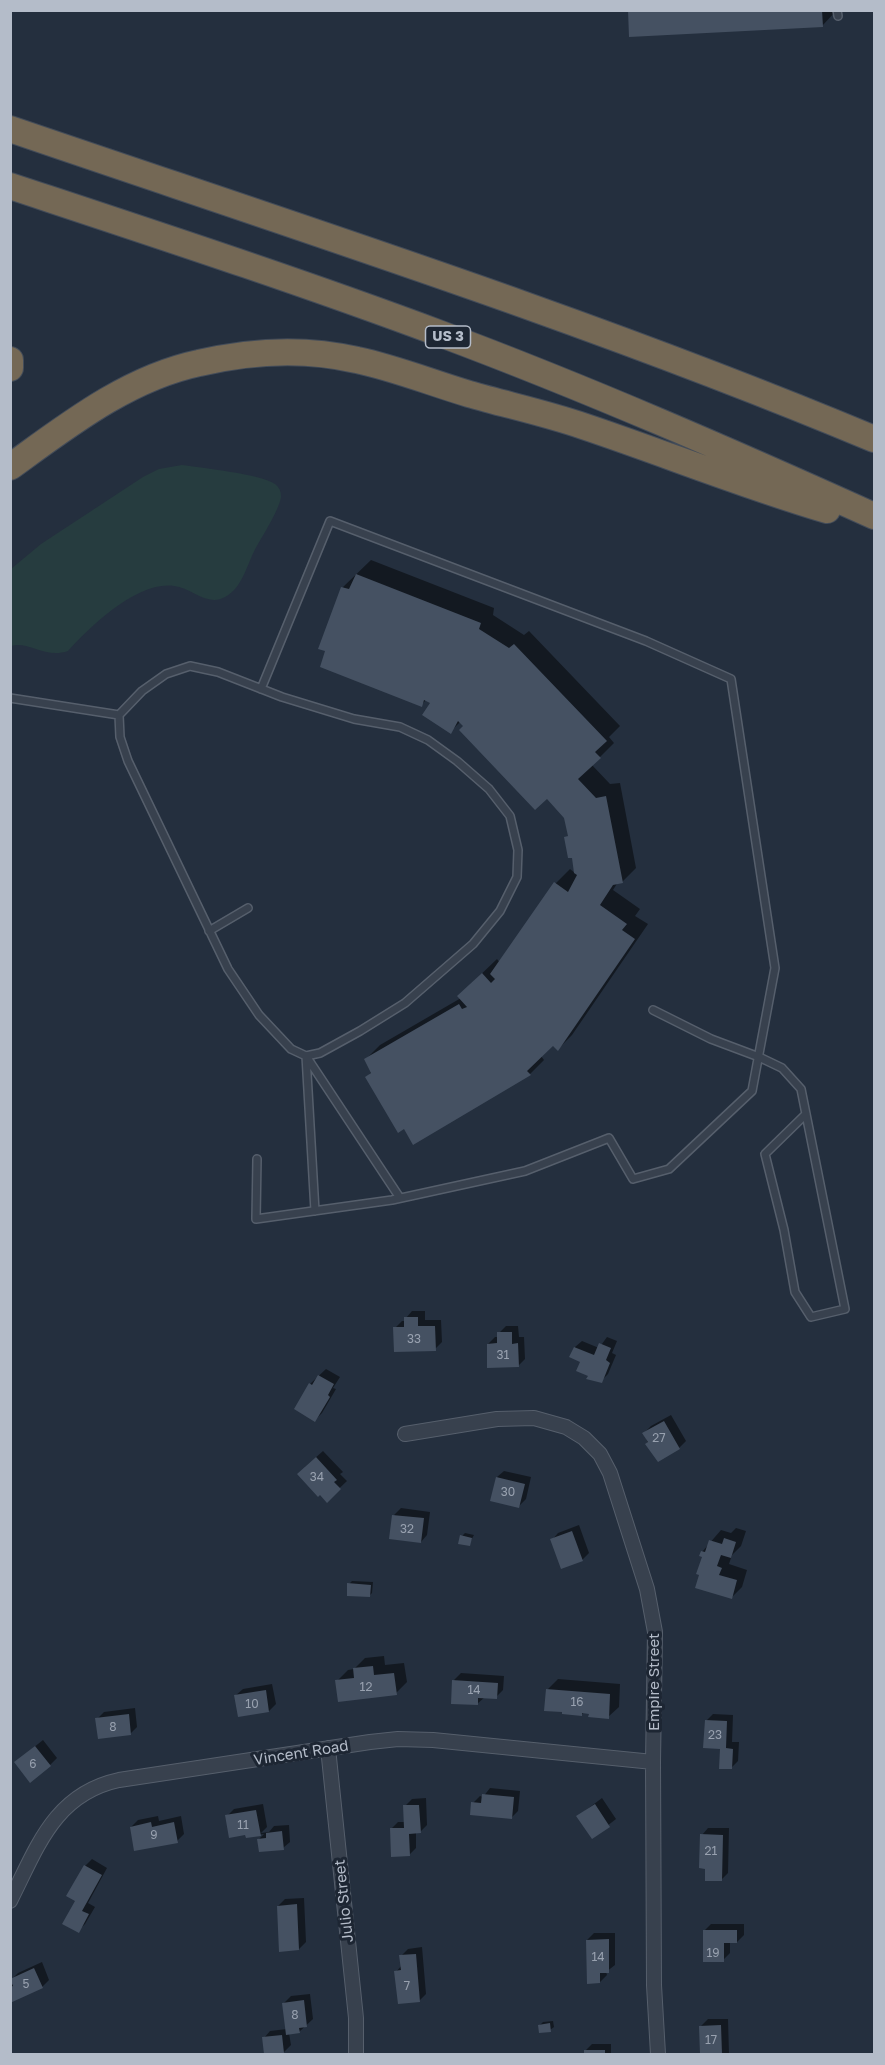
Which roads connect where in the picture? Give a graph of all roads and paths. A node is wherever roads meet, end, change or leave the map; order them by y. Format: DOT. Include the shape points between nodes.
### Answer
graph roads {
  1 [pos="10,129"];
  2 [pos="10,186"];
  3 [pos="10,360"];
  4 [pos="10,368"];
  5 [pos="874,439"];
  6 [pos="10,467"];
  7 [pos="874,516"];
  8 [pos="874,524"];
  9 [pos="261,688"];
  10 [pos="10,698"];
  11 [pos="119,716"];
  12 [pos="248,908"];
  13 [pos="209,931"];
  14 [pos="653,1010"];
  15 [pos="306,1056"];
  16 [pos="759,1057"];
  17 [pos="806,1114"];
  18 [pos="257,1159"];
  19 [pos="400,1198"];
  20 [pos="315,1211"];
  21 [pos="405,1434"];
  22 [pos="328,1748"];
  23 [pos="653,1762"];
  24 [pos="10,1901"];
  25 [pos="356,2055"];
  26 [pos="658,2055"];
  1 -- 5 [label="highway" via="574,321"];
  2 -- 7 [label="highway, US 3" via="444,335 686,431"];
  3 -- 4 [label="highway"];
  6 -- 8 [label="highway" via="108,400 163,374 230,357 322,354 377,364 579,425"];
  9 -- 11 [label="lane" via="190,666 166,674 142,691"];
  9 -- 15 [label="lane" via="354,719 400,727 428,740 489,789 510,816 518,850 517,877 500,911 473,944 405,1003 320,1053"];
  9 -- 16 [label="lane" via="330,521 646,641 731,679 775,968"];
  10 -- 11 [label="lane"];
  11 -- 13 [label="lane" via="120,737 128,761"];
  12 -- 13 [label="lane"];
  13 -- 15 [label="lane" via="228,969 259,1015 291,1049"];
  14 -- 16 [label="lane" via="711,1039"];
  15 -- 19 [label="lane"];
  15 -- 20 [label="lane"];
  16 -- 17 [label="lane" via="782,1068 801,1089"];
  16 -- 19 [label="lane" via="752,1091 669,1169 633,1179 609,1138 525,1171"];
  17 -- 17 [label="lane" via="844,1310 811,1317 795,1292 765,1154"];
  18 -- 20 [label="lane" via="256,1219"];
  19 -- 20 [label="lane"];
  21 -- 23 [label="street, Empire Street" via="497,1419 534,1418 566,1427 600,1454 622,1508 656,1632"];
  22 -- 23 [label="street, Vincent Road" via="398,1739"];
  22 -- 24 [label="street, Vincent Road" via="119,1780 86,1791 56,1818"];
  22 -- 25 [label="street, Julio Street" via="356,2018"];
  23 -- 26 [label="street, Empire Street" via="654,2017"];
}
